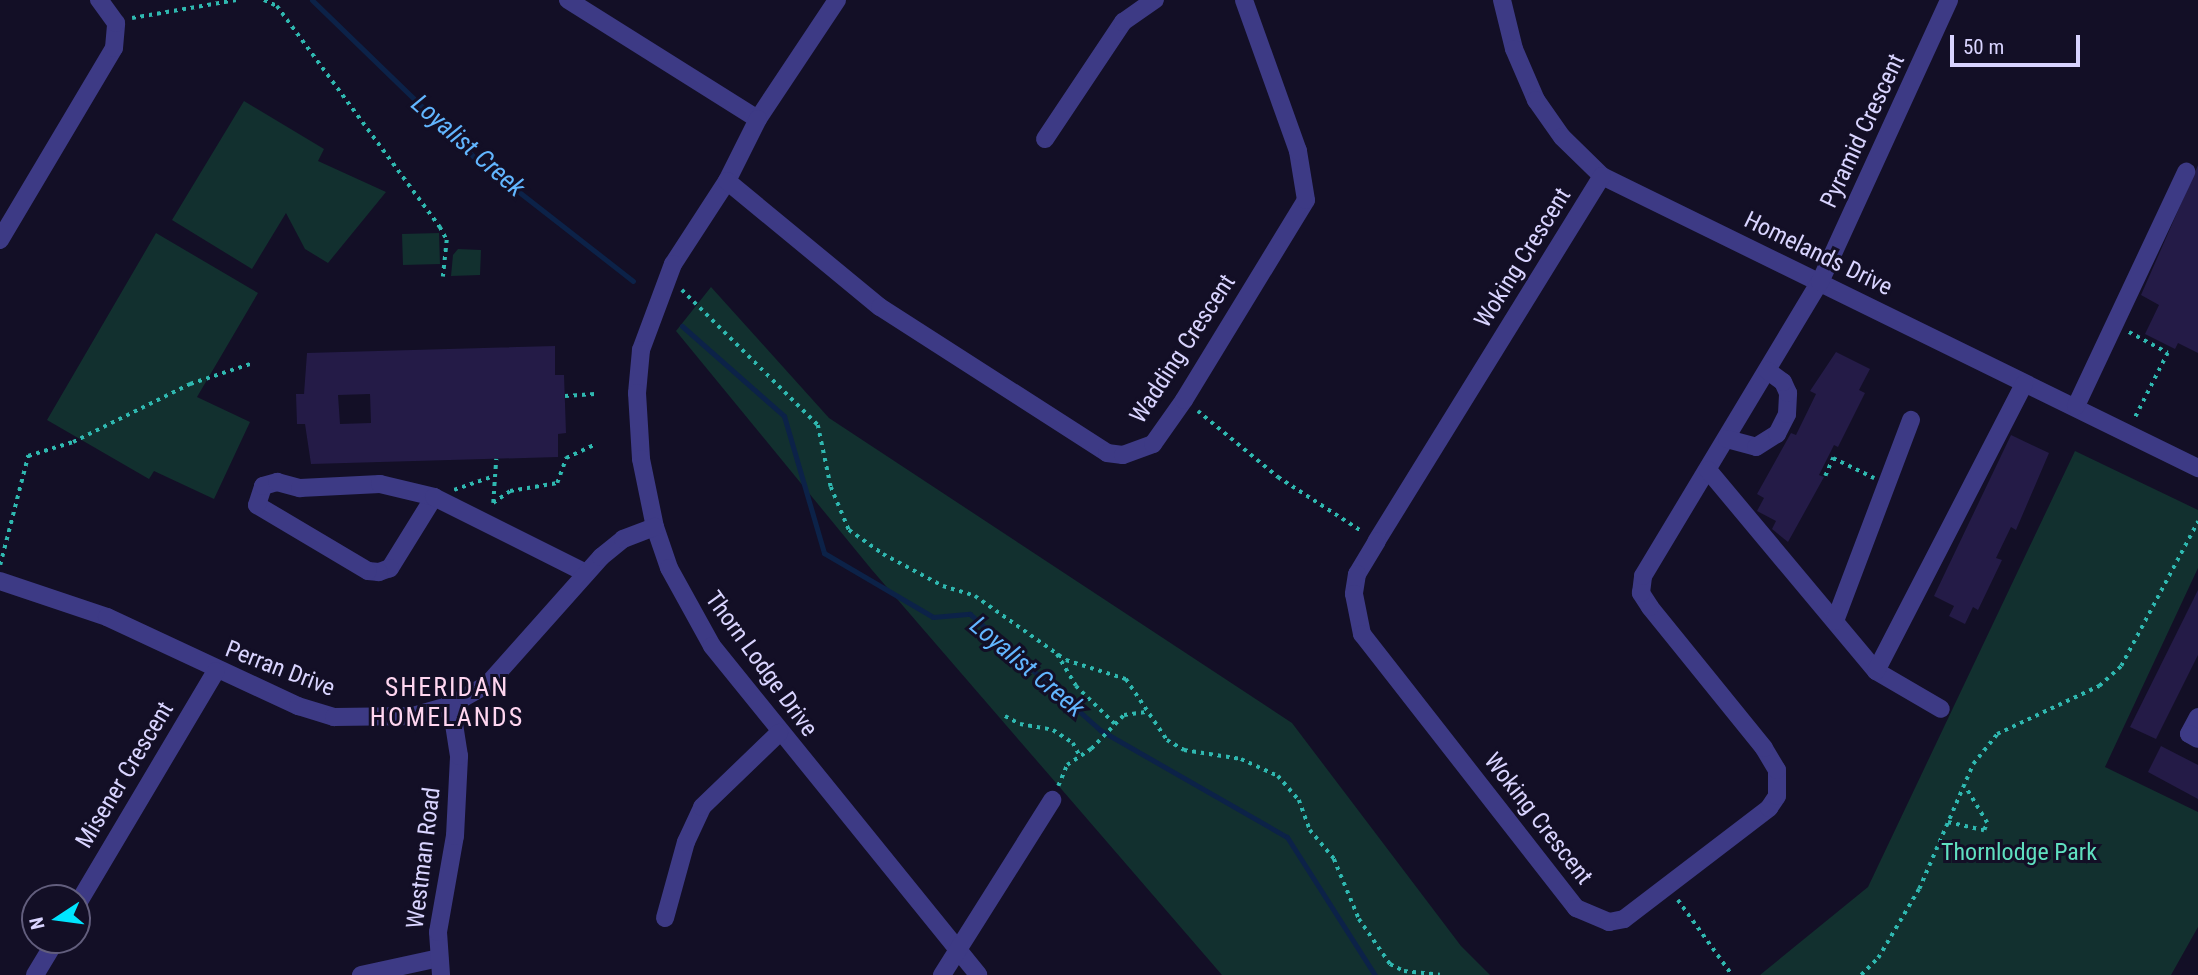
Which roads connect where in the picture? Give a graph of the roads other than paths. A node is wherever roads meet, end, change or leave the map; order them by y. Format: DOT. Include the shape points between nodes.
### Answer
graph roads {
  1 [pos="99,0"];
  2 [pos="568,0"];
  3 [pos="837,0"];
  4 [pos="1154,0"];
  5 [pos="1244,0"];
  6 [pos="1502,0"];
  7 [pos="1949,0"];
  8 [pos="758,119"];
  9 [pos="1045,139"];
  10 [pos="2186,172"];
  11 [pos="1602,176"];
  12 [pos="727,181"];
  13 [pos="0,240"];
  14 [pos="1820,282"];
  15 [pos="1768,371"];
  16 [pos="2024,384"];
  17 [pos="2076,406"];
  18 [pos="1910,420"];
  19 [pos="1727,439"];
  20 [pos="2198,468"];
  21 [pos="1708,470"];
  22 [pos="440,500"];
  23 [pos="655,527"];
  24 [pos="586,573"];
  25 [pos="0,581"];
  26 [pos="1835,621"];
  27 [pos="216,671"];
  28 [pos="1876,671"];
  29 [pos="451,705"];
  30 [pos="1941,709"];
  31 [pos="2198,716"];
  32 [pos="779,733"];
  33 [pos="2198,739"];
  34 [pos="1052,800"];
  35 [pos="89,884"];
  36 [pos="665,918"];
  37 [pos="957,950"];
  38 [pos="48,954"];
  39 [pos="440,967"];
  40 [pos="35,975"];
  41 [pos="361,975"];
  42 [pos="942,975"];
  43 [pos="978,975"];
  1 -- 13 [label="street" via="116,23 114,48"];
  2 -- 8 [label="street"];
  3 -- 8 [label="street, Thorn Lodge Drive"];
  4 -- 9 [label="street" via="1123,22"];
  5 -- 12 [label="street, Wadding Crescent" via="1298,151 1306,200 1153,444 1123,455 1107,453 880,307"];
  6 -- 11 [label="street, Homelands Drive" via="1514,50 1536,100 1562,137"];
  7 -- 14 [label="street, Pyramid Crescent"];
  8 -- 12 [label="street, Thorn Lodge Drive"];
  10 -- 17 [label="street"];
  11 -- 14 [label="street, Homelands Drive"];
  11 -- 21 [label="street, Woking Crescent" via="1357,574 1353,594 1362,634 1576,908 1609,922 1624,919 1769,808 1777,796 1777,770 1764,748 1641,593 1643,576"];
  12 -- 23 [label="street, Thorn Lodge Drive" via="668,277 641,350 637,393 641,459"];
  14 -- 15 [label="street, Woking Crescent"];
  14 -- 16 [label="street, Homelands Drive"];
  15 -- 19 [label="street, Woking Crescent"];
  15 -- 19 [label="street" via="1783,382 1788,393 1787,414 1777,434 1756,446"];
  16 -- 17 [label="street, Homelands Drive"];
  16 -- 28 [label="street"];
  17 -- 20 [label="street, Homelands Drive"];
  18 -- 26 [label="street"];
  19 -- 21 [label="street, Woking Crescent"];
  21 -- 26 [label="street"];
  22 -- 22 [label="street" via="380,484 300,488 277,482 263,486 257,505 368,571 379,572 390,568"];
  22 -- 24 [label="street"];
  23 -- 24 [label="street, Perran Drive" via="623,538"];
  23 -- 32 [label="street, Thorn Lodge Drive" via="689,609"];
  24 -- 29 [label="street, Perran Drive" via="517,657 488,684"];
  25 -- 27 [label="street, Perran Drive" via="107,617"];
  26 -- 28 [label="street"];
  27 -- 29 [label="street, Perran Drive" via="334,717 413,716"];
  27 -- 35 [label="street, Misener Crescent"];
  28 -- 30 [label="street"];
  29 -- 39 [label="street, Westman Road" via="458,769 455,836 442,897"];
  31 -- 33 [label="street" via="2189,734"];
  32 -- 36 [label="street" via="702,807 686,842"];
  32 -- 37 [label="street, Thorn Lodge Drive"];
  34 -- 37 [label="street"];
  37 -- 42 [label="street"];
  37 -- 43 [label="street, Thorn Lodge Drive"];
  38 -- 40 [label="street"];
  39 -- 41 [label="street"];
}
